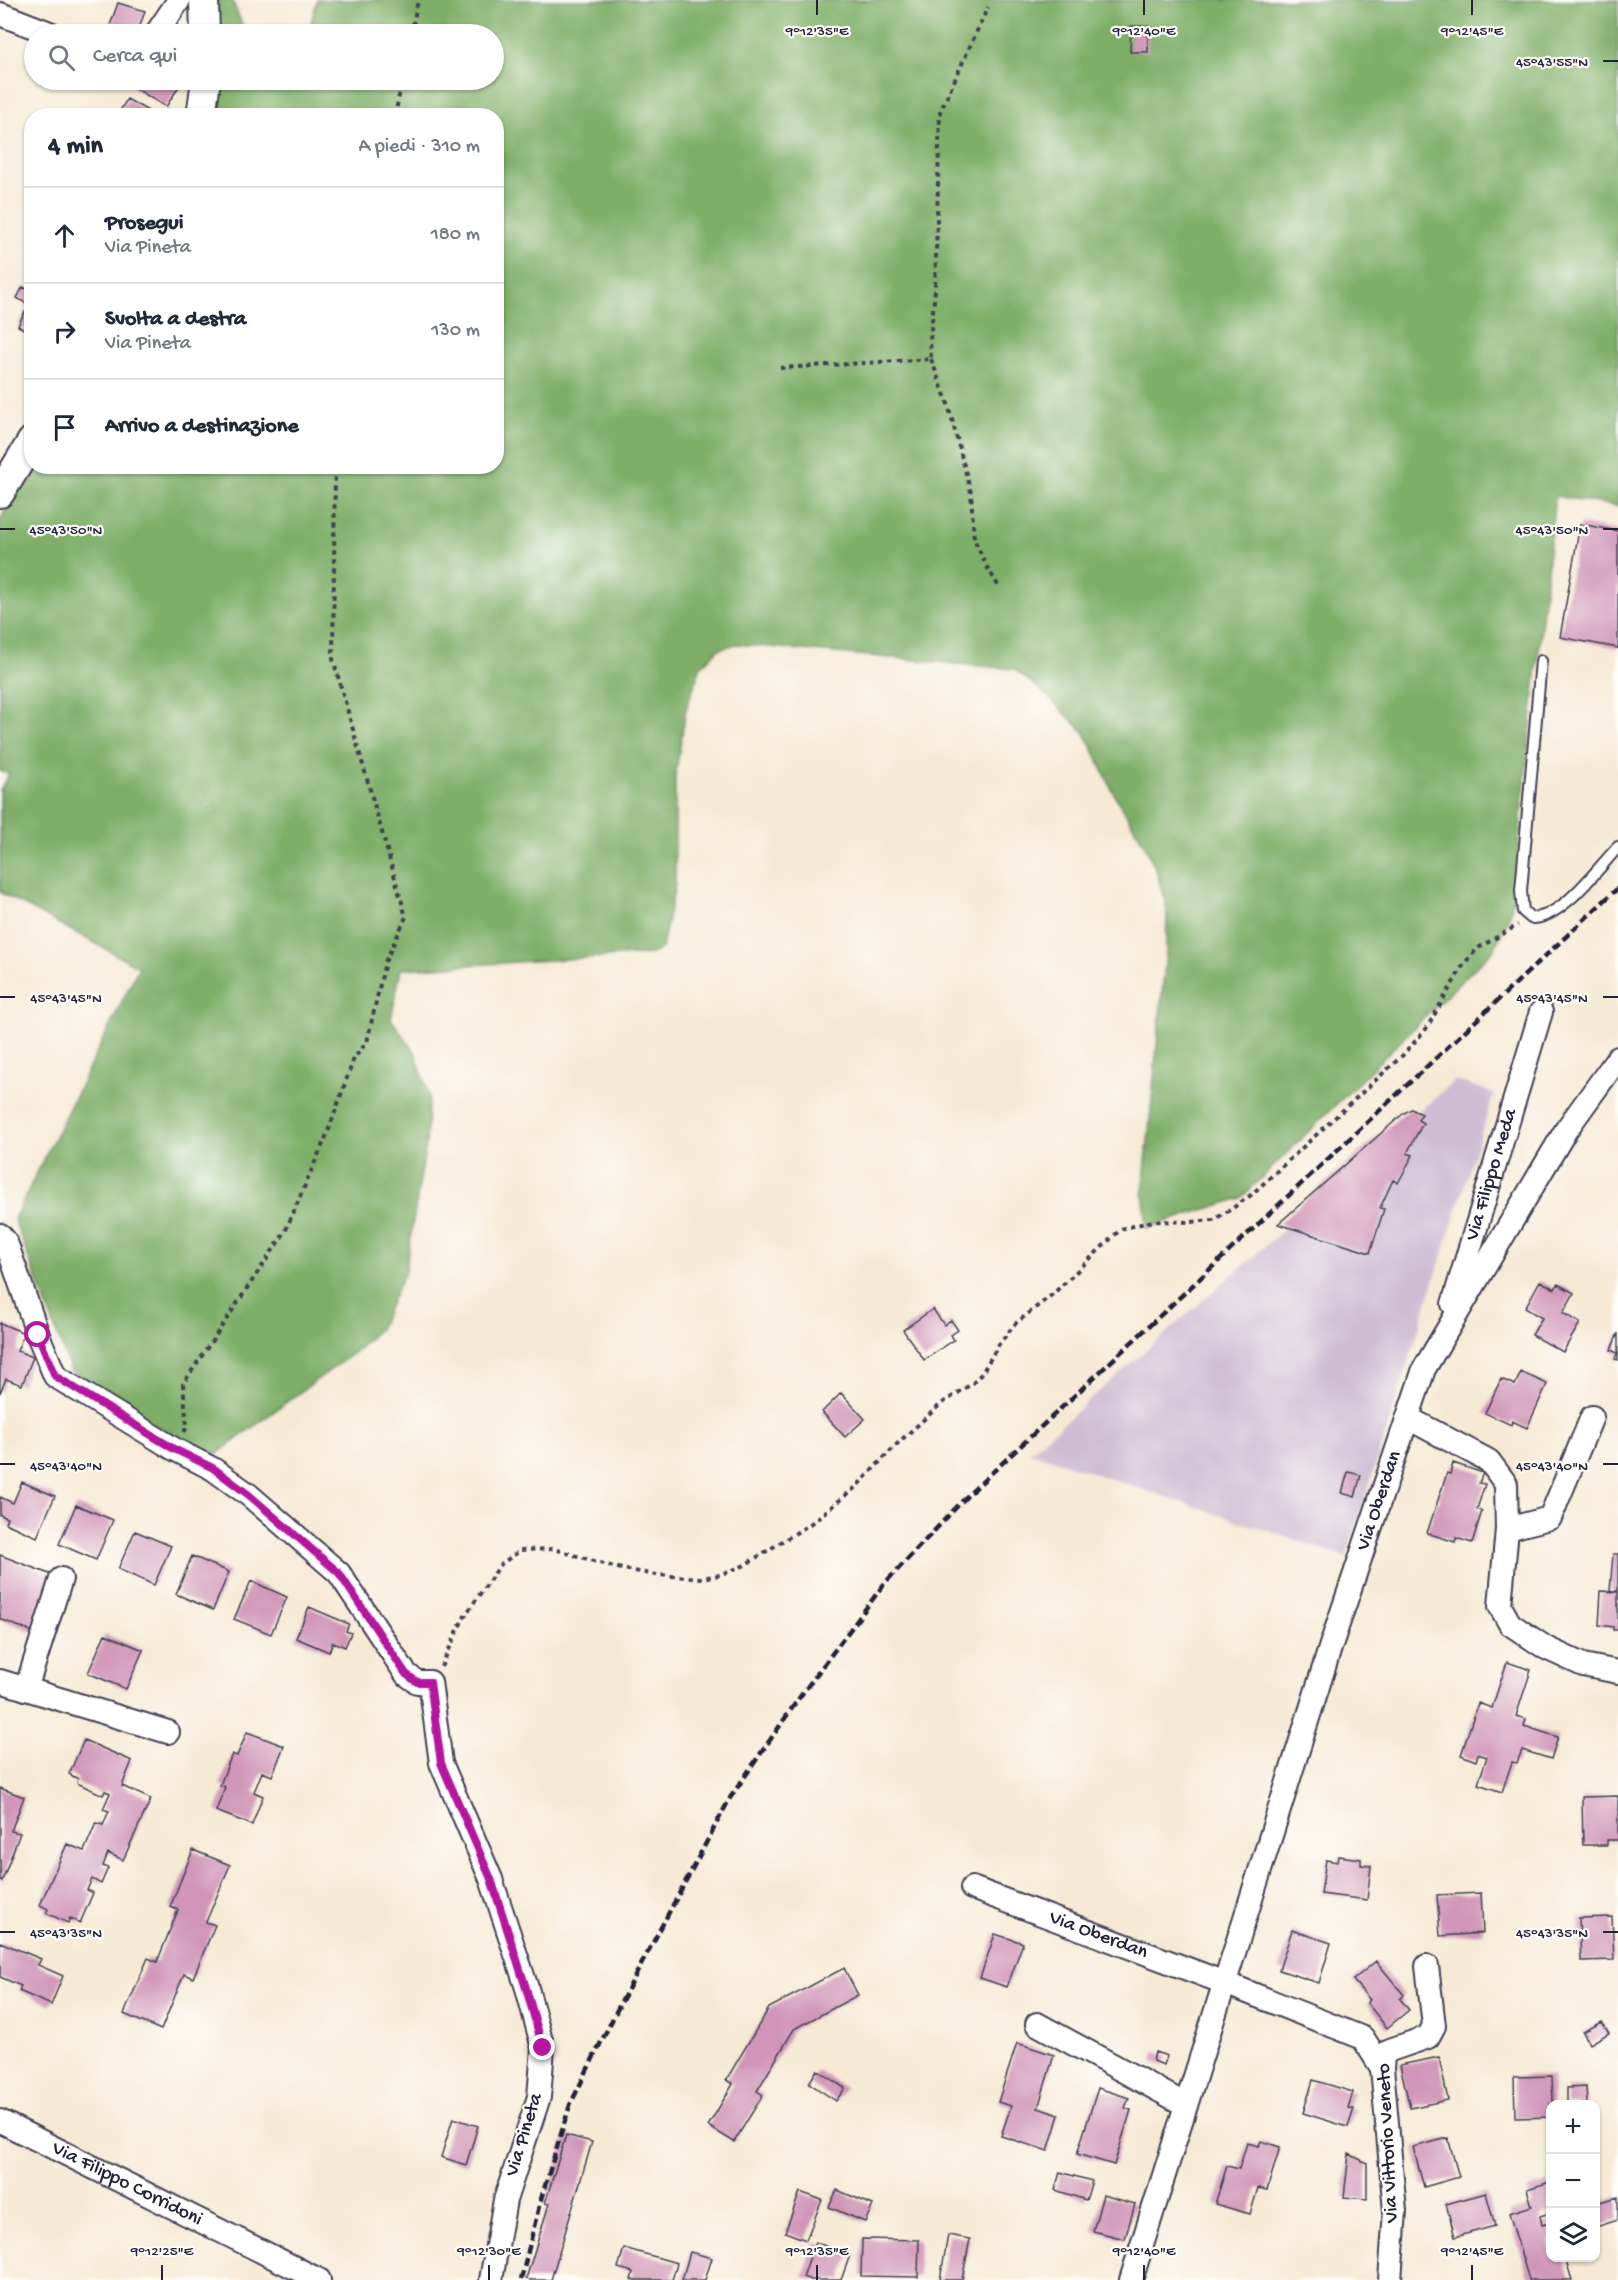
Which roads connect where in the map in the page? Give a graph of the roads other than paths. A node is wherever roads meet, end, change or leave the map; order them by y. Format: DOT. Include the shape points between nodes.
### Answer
graph roads {
  1 [pos="179,0"];
  2 [pos="204,0"];
  3 [pos="0,14"];
  4 [pos="26,24"];
  5 [pos="163,24"];
  6 [pos="205,24"];
  7 [pos="205,90"];
  8 [pos="202,108"];
  9 [pos="24,454"];
  10 [pos="0,493"];
  11 [pos="1541,661"];
  12 [pos="1618,848"];
  13 [pos="1541,1012"];
  14 [pos="1618,1058"];
  15 [pos="0,1235"];
  16 [pos="1443,1336"];
  17 [pos="1592,1417"];
  18 [pos="1408,1418"];
  19 [pos="1507,1529"];
  20 [pos="61,1579"];
  21 [pos="1618,1672"];
  22 [pos="0,1681"];
  23 [pos="26,1689"];
  24 [pos="168,1732"];
  25 [pos="972,1888"];
  26 [pos="1427,1966"];
  27 [pos="1225,1983"];
  28 [pos="1037,2024"];
  29 [pos="1382,2068"];
  30 [pos="1186,2105"];
  31 [pos="0,2121"];
  32 [pos="319,2280"];
  33 [pos="491,2280"];
  34 [pos="1131,2280"];
  35 [pos="1390,2280"];
  1 -- 5 [label="street"];
  2 -- 6 [label="street"];
  3 -- 4 [label="street"];
  7 -- 8 [label="street"];
  9 -- 10 [label="street"];
  11 -- 12 [label="lane" via="1521,891 1523,911 1531,918 1541,918 1560,909"];
  13 -- 16 [label="street, Via Filippo Meda"];
  14 -- 16 [label="street, Via Oberdan" via="1566,1130"];
  15 -- 33 [label="street, Via Pineta" via="6,1242 55,1376 174,1449 213,1468 249,1495 339,1573 406,1674 417,1682 430,1682 441,1763 491,1879 543,2048 539,2097 505,2200"];
  16 -- 18 [label="street, Via Oberdan" via="1424,1369"];
  17 -- 19 [label="street" via="1550,1518"];
  18 -- 19 [label="street" via="1489,1461 1506,1484"];
  18 -- 27 [label="street, Via Oberdan"];
  19 -- 21 [label="street" via="1500,1606 1510,1624 1546,1648 1583,1665"];
  20 -- 23 [label="street"];
  22 -- 23 [label="street"];
  23 -- 24 [label="street"];
  25 -- 27 [label="street, Via Oberdan"];
  26 -- 29 [label="street, Via Vittorio Veneto" via="1434,2026 1428,2037 1390,2050 1383,2056"];
  27 -- 29 [label="street, Via Oberdan" via="1363,2038"];
  27 -- 30 [label="street, Via Oberdan"];
  28 -- 30 [label="street"];
  29 -- 35 [label="street, Via Vittorio Veneto" via="1395,2211"];
  30 -- 34 [label="street, Via Oberdan"];
  31 -- 32 [label="street, Via Filippo Corridoni"];
}
